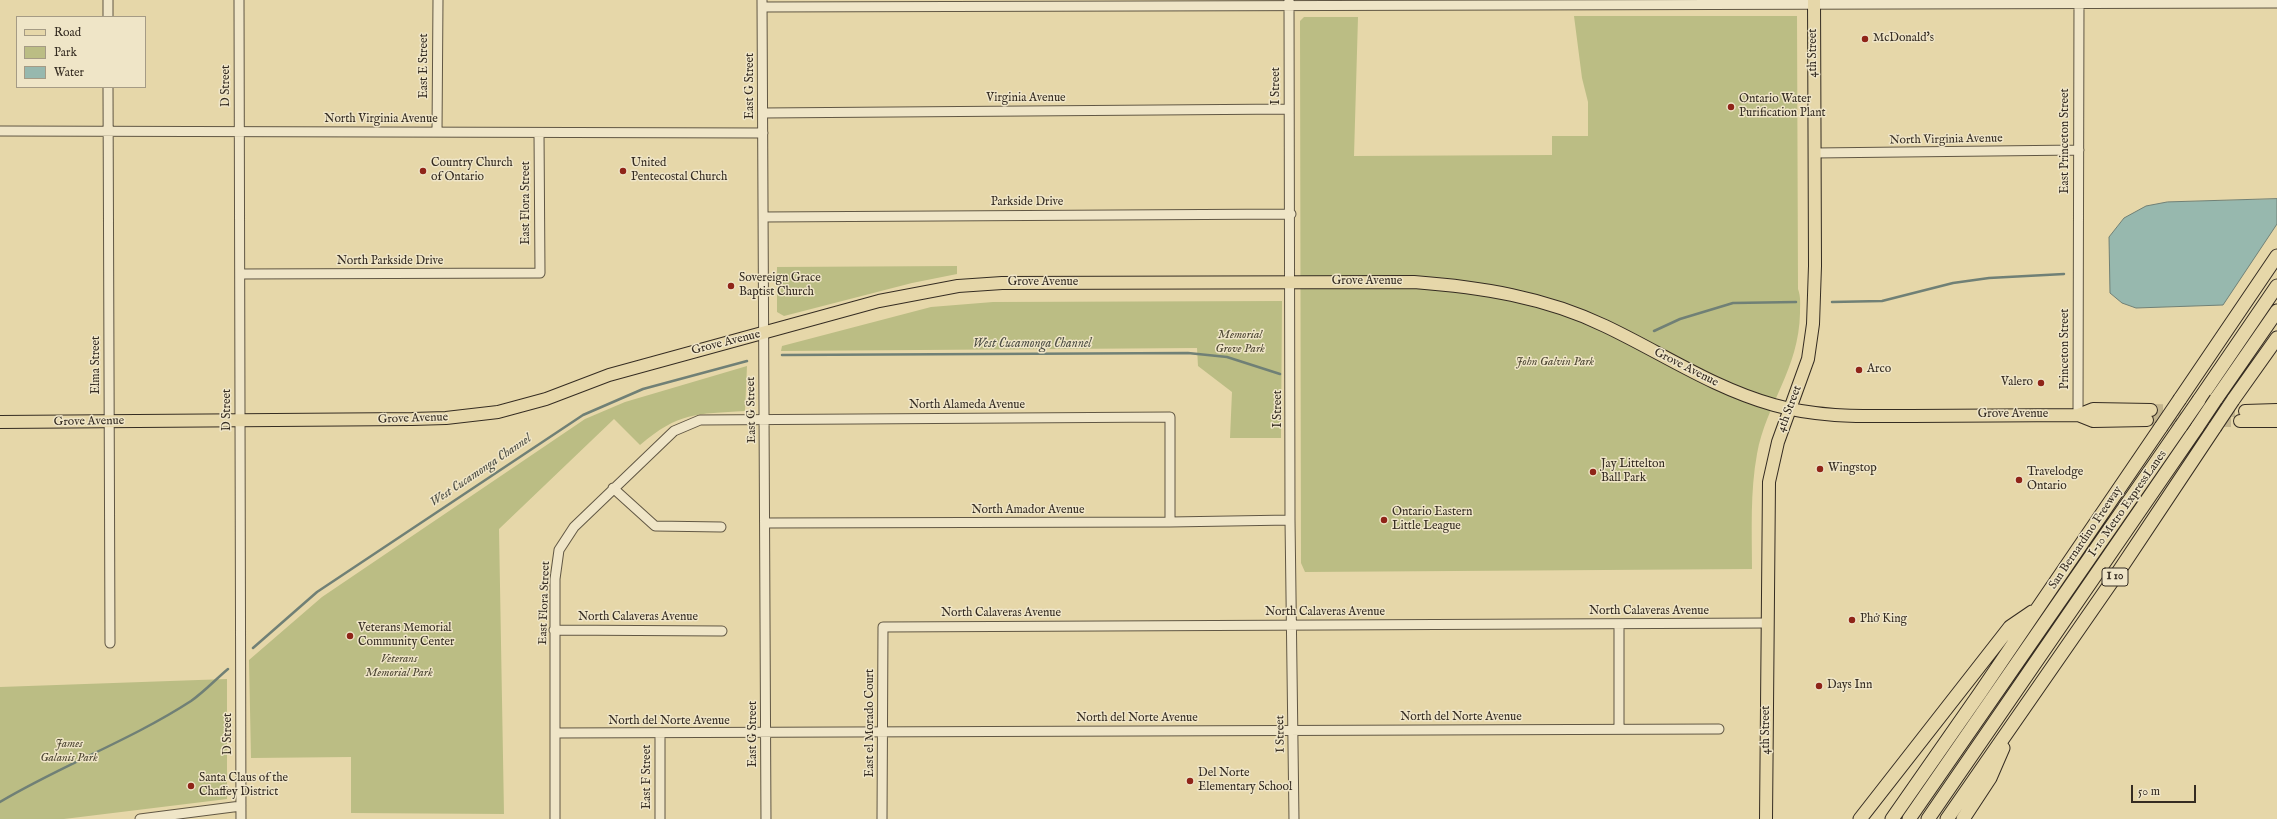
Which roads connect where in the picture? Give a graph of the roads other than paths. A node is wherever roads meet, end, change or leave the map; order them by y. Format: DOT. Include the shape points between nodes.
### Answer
graph roads {
  1 [pos="108,0"];
  2 [pos="239,0"];
  3 [pos="438,0"];
  4 [pos="2079,1"];
  5 [pos="1814,2"];
  6 [pos="1950,2"];
  7 [pos="2213,2"];
  8 [pos="1289,3"];
  9 [pos="1589,3"];
  10 [pos="2277,3"];
  11 [pos="762,4"];
  12 [pos="1182,4"];
  13 [pos="108,16"];
  14 [pos="108,88"];
  15 [pos="1289,109"];
  16 [pos="763,113"];
  17 [pos="0,131"];
  18 [pos="109,131"];
  19 [pos="240,131"];
  20 [pos="437,132"];
  21 [pos="539,133"];
  22 [pos="763,133"];
  23 [pos="2079,150"];
  24 [pos="1815,154"];
  25 [pos="1291,214"];
  26 [pos="763,217"];
  27 [pos="2277,256"];
  28 [pos="540,273"];
  29 [pos="240,274"];
  30 [pos="1291,282"];
  31 [pos="2078,283"];
  32 [pos="2277,286"];
  33 [pos="2277,311"];
  34 [pos="763,333"];
  35 [pos="2277,338"];
  36 [pos="1791,409"];
  37 [pos="2277,410"];
  38 [pos="2078,415"];
  39 [pos="2149,415"];
  40 [pos="764,420"];
  41 [pos="240,421"];
  42 [pos="2277,421"];
  43 [pos="0,422"];
  44 [pos="109,422"];
  45 [pos="613,488"];
  46 [pos="1290,520"];
  47 [pos="1170,522"];
  48 [pos="765,523"];
  49 [pos="721,527"];
  50 [pos="2038,608"];
  51 [pos="1767,623"];
  52 [pos="1293,624"];
  53 [pos="1619,624"];
  54 [pos="884,627"];
  55 [pos="554,630"];
  56 [pos="722,630"];
  57 [pos="110,642"];
  58 [pos="2013,724"];
  59 [pos="1619,729"];
  60 [pos="1719,729"];
  61 [pos="1293,730"];
  62 [pos="555,733"];
  63 [pos="884,733"];
  64 [pos="660,734"];
  65 [pos="766,734"];
  66 [pos="241,806"];
  67 [pos="140,819"];
  68 [pos="241,819"];
  69 [pos="555,819"];
  70 [pos="660,819"];
  71 [pos="766,819"];
  72 [pos="882,819"];
  73 [pos="1294,819"];
  74 [pos="1766,819"];
  75 [pos="1860,819"];
  76 [pos="1892,819"];
  77 [pos="1909,819"];
  78 [pos="1928,819"];
  79 [pos="1947,819"];
  80 [pos="1963,819"];
  1 -- 13 [label="street"];
  2 -- 19 [label="street, D Street"];
  3 -- 20 [label="street, East E Street"];
  4 -- 6 [label="street"];
  4 -- 7 [label="street"];
  4 -- 23 [label="street, East Princeton Street"];
  5 -- 6 [label="street"];
  5 -- 9 [label="street"];
  5 -- 24 [label="main road, 4th Street"];
  7 -- 10 [label="street"];
  8 -- 9 [label="street"];
  8 -- 12 [label="street"];
  8 -- 15 [label="street, I Street"];
  11 -- 12 [label="street"];
  11 -- 16 [label="street, East G Street"];
  14 -- 18 [label="street, Elma Street"];
  15 -- 16 [label="street, Virginia Avenue"];
  15 -- 25 [label="street, I Street"];
  16 -- 22 [label="street, East G Street"];
  17 -- 18 [label="street, North Virginia Avenue"];
  18 -- 19 [label="street, North Virginia Avenue"];
  18 -- 44 [label="street, Elma Street"];
  19 -- 20 [label="street, North Virginia Avenue"];
  19 -- 29 [label="street, D Street"];
  20 -- 21 [label="street, North Virginia Avenue"];
  21 -- 22 [label="street, North Virginia Avenue"];
  21 -- 28 [label="street, East Flora Street"];
  22 -- 26 [label="street, East G Street"];
  23 -- 24 [label="street, North Virginia Avenue"];
  23 -- 31 [label="street, East Princeton Street"];
  24 -- 36 [label="main road, 4th Street" via="1815,301 1808,359"];
  25 -- 26 [label="street, Parkside Drive"];
  25 -- 30 [label="street, I Street"];
  26 -- 34 [label="street, East G Street"];
  27 -- 50 [label="highway, San Bernardino Freeway, bridge"];
  28 -- 29 [label="street, North Parkside Drive"];
  29 -- 41 [label="street, D Street"];
  30 -- 34 [label="main road, Grove Avenue" via="1010,283 958,286 879,301"];
  30 -- 36 [label="main road, Grove Avenue" via="1414,282 1466,286 1530,298 1604,325 1697,375"];
  30 -- 46 [label="street, I Street"];
  31 -- 38 [label="street, Princeton Street"];
  32 -- 77 [label="highway, I-10 Metro ExpressLanes, bridge"];
  33 -- 78 [label="highway, I-10 Metro ExpressLanes, bridge"];
  34 -- 40 [label="street, East G Street"];
  34 -- 41 [label="main road, Grove Avenue" via="609,375 546,399 498,412 446,418"];
  35 -- 58 [label="highway, I 10, bridge"];
  36 -- 38 [label="main road, Grove Avenue" via="1848,416"];
  36 -- 51 [label="main road, 4th Street" via="1773,458 1769,482"];
  37 -- 42 [label="main road" via="2242,416"];
  38 -- 39 [label="main road, Grove Avenue" via="2093,421"];
  40 -- 45 [label="street, East Flora Street" via="700,420 674,431"];
  40 -- 47 [label="street, North Alameda Avenue" via="1170,417"];
  40 -- 48 [label="street, East G Street"];
  41 -- 44 [label="main road, Grove Avenue"];
  41 -- 66 [label="street, D Street"];
  43 -- 44 [label="main road, Grove Avenue"];
  44 -- 57 [label="street, Elma Street"];
  45 -- 49 [label="street" via="655,526"];
  45 -- 55 [label="street, East Flora Street" via="574,527 559,550 555,579"];
  46 -- 47 [label="street, North Amador Avenue"];
  46 -- 52 [label="street, I Street"];
  47 -- 48 [label="street, North Amador Avenue"];
  48 -- 65 [label="street, East G Street"];
  50 -- 75 [label="highway" via="2010,626"];
  50 -- 76 [label="highway, San Bernardino Freeway"];
  51 -- 53 [label="street, North Calaveras Avenue"];
  51 -- 74 [label="main road, 4th Street"];
  52 -- 53 [label="street, North Calaveras Avenue"];
  52 -- 54 [label="street, North Calaveras Avenue"];
  52 -- 61 [label="street, I Street"];
  53 -- 59 [label="street"];
  54 -- 63 [label="street, East el Morado Court"];
  55 -- 56 [label="street, North Calaveras Avenue"];
  55 -- 62 [label="street, East Flora Street"];
  58 -- 79 [label="highway, I 10"];
  58 -- 80 [label="highway" via="1990,778"];
  59 -- 60 [label="street, North del Norte Avenue"];
  59 -- 61 [label="street, North del Norte Avenue"];
  61 -- 63 [label="street, North del Norte Avenue"];
  61 -- 73 [label="street, I Street"];
  62 -- 64 [label="street, North del Norte Avenue"];
  62 -- 69 [label="street, East Flora Street"];
  63 -- 65 [label="street, North del Norte Avenue"];
  63 -- 72 [label="street, East el Morado Court"];
  64 -- 65 [label="street, North del Norte Avenue"];
  64 -- 70 [label="street, East F Street"];
  65 -- 71 [label="street, East G Street"];
  66 -- 67 [label="street"];
  66 -- 68 [label="street, D Street"];
}
